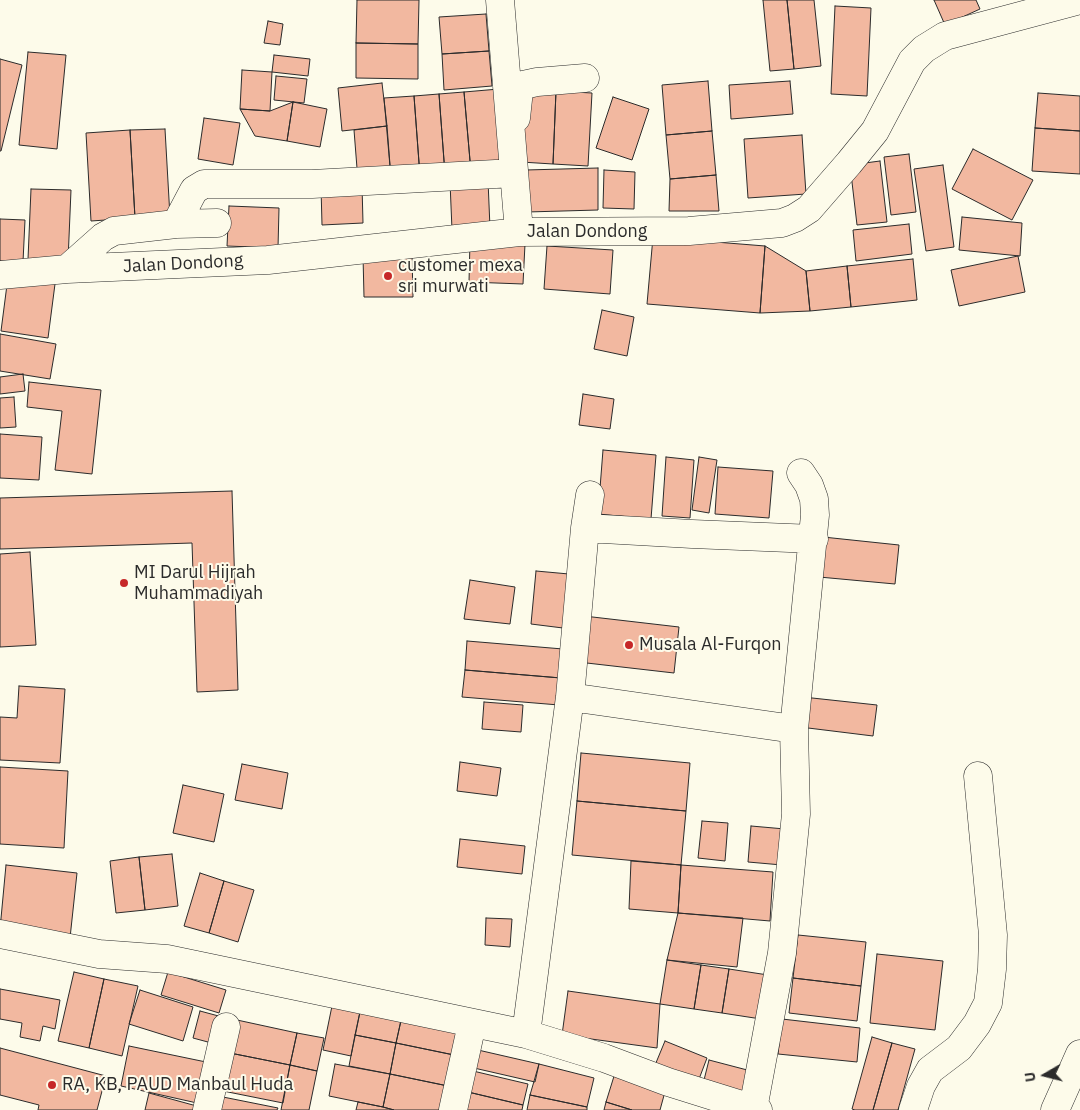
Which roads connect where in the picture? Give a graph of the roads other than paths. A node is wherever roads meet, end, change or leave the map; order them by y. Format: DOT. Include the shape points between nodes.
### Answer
graph roads {
  1 [pos="500,0"];
  2 [pos="1080,0"];
  3 [pos="585,78"];
  4 [pos="510,125"];
  5 [pos="514,174"];
  6 [pos="217,223"];
  7 [pos="176,224"];
  8 [pos="519,232"];
  9 [pos="67,270"];
  10 [pos="0,276"];
  11 [pos="801,472"];
  12 [pos="590,496"];
  13 [pos="585,528"];
  14 [pos="814,538"];
  15 [pos="570,697"];
  16 [pos="794,729"];
  17 [pos="978,776"];
  18 [pos="0,934"];
  19 [pos="472,1024"];
  20 [pos="226,1027"];
  21 [pos="526,1034"];
  22 [pos="1077,1070"];
  23 [pos="756,1109"];
  24 [pos="207,1110"];
  25 [pos="453,1110"];
  26 [pos="912,1110"];
  27 [pos="1055,1110"];
  1 -- 4 [label="street"];
  2 -- 8 [label="street, Jalan Dondong" via="945,36 924,49 912,61 875,131 809,209 795,218 782,223 689,231"];
  3 -- 4 [label="street" via="523,85 519,90 516,117"];
  4 -- 5 [label="street"];
  5 -- 7 [label="street" via="312,184 204,184 194,190"];
  5 -- 8 [label="street"];
  6 -- 7 [label="street"];
  7 -- 9 [label="street" via="114,231"];
  8 -- 9 [label="street, Jalan Dondong" via="268,260"];
  9 -- 10 [label="street, Jalan Dondong"];
  11 -- 14 [label="street" via="814,499"];
  12 -- 13 [label="street"];
  13 -- 14 [label="street"];
  13 -- 15 [label="street"];
  14 -- 16 [label="street"];
  15 -- 16 [label="street"];
  15 -- 21 [label="street"];
  16 -- 23 [label="street" via="796,814 782,953"];
  17 -- 26 [label="street" via="993,935 988,1003 959,1048 930,1070"];
  18 -- 19 [label="street" via="99,954 167,959"];
  19 -- 21 [label="street"];
  19 -- 25 [label="street"];
  20 -- 24 [label="street"];
  21 -- 23 [label="street"];
  22 -- 27 [label="street"];
}
